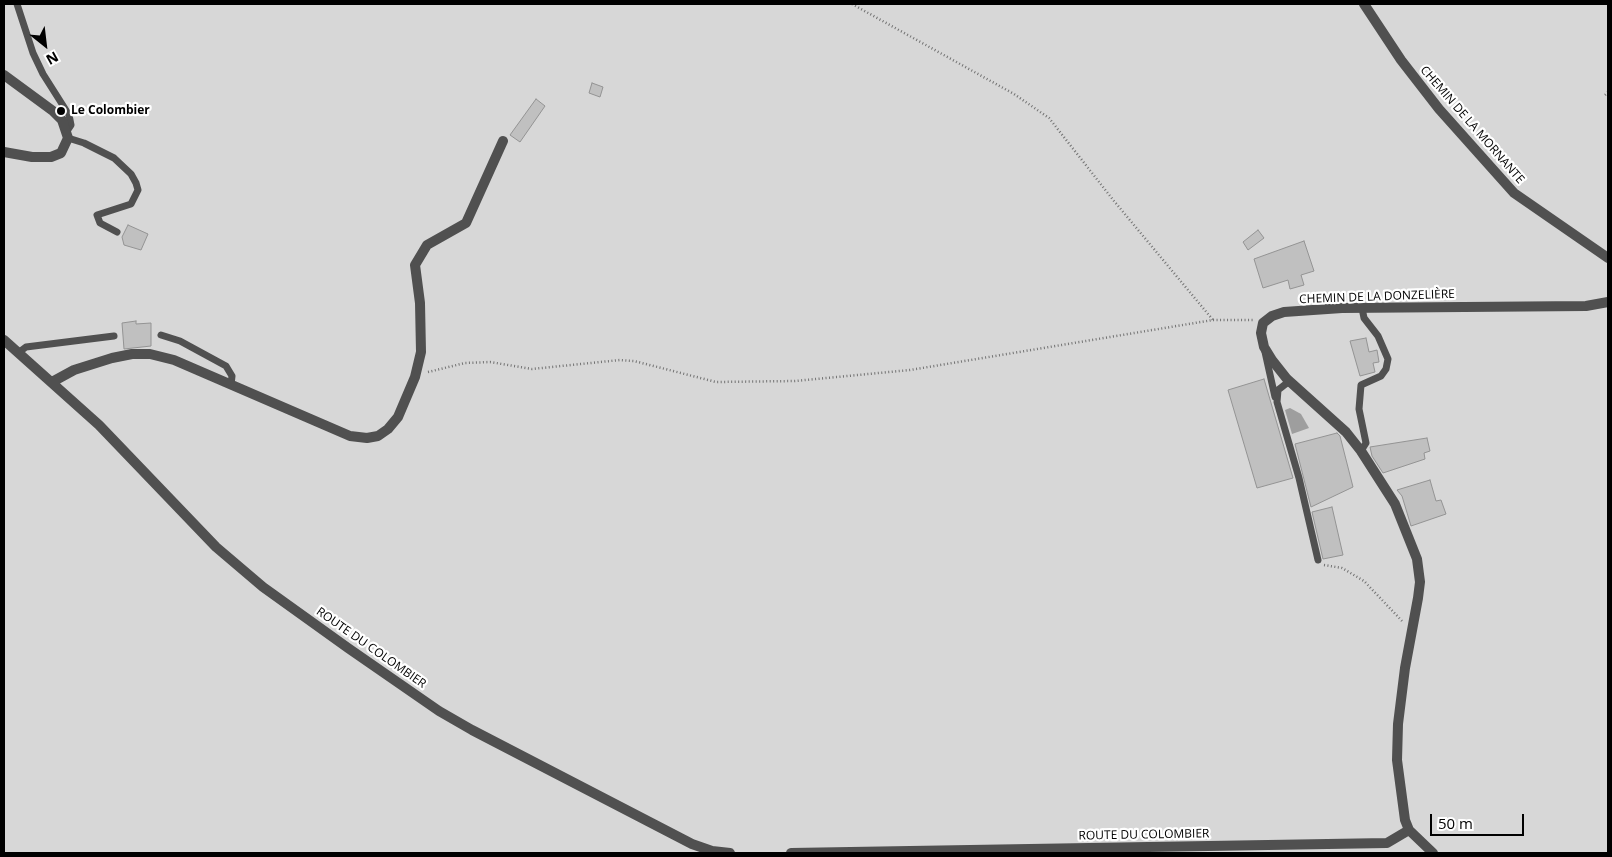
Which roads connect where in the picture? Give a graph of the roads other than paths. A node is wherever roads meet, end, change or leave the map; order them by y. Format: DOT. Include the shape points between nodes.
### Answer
graph roads {
  1 [pos="17,4"];
  2 [pos="1364,4"];
  3 [pos="4,75"];
  4 [pos="67,135"];
  5 [pos="503,141"];
  6 [pos="4,152"];
  7 [pos="117,232"];
  8 [pos="1608,258"];
  9 [pos="1608,302"];
  10 [pos="1362,308"];
  11 [pos="161,335"];
  12 [pos="114,336"];
  13 [pos="4,340"];
  14 [pos="1264,347"];
  15 [pos="18,353"];
  16 [pos="52,382"];
  17 [pos="1292,383"];
  18 [pos="231,385"];
  19 [pos="1277,402"];
  20 [pos="1361,451"];
  21 [pos="1318,560"];
  22 [pos="1410,830"];
  23 [pos="730,853"];
  24 [pos="791,853"];
  25 [pos="876,853"];
  26 [pos="1433,853"];
  1 -- 4 [label="lane" via="32,53 69,115"];
  2 -- 8 [label="street, CHEMIN DE LA MORNANTE" via="1423,88 1510,189"];
  3 -- 4 [label="street" via="53,111 62,120"];
  4 -- 6 [label="street" via="61,153 51,157"];
  4 -- 7 [label="lane" via="114,158 136,183 138,190 131,204 97,215 100,223"];
  5 -- 18 [label="street" via="466,223 427,245 415,265 421,352 415,377 398,417 388,429 378,436 350,436"];
  9 -- 10 [label="street, CHEMIN DE LA DONZELIÈRE" via="1586,306"];
  10 -- 14 [label="street, CHEMIN DE LA DONZELIÈRE" via="1284,312 1272,316 1263,323"];
  10 -- 20 [label="lane" via="1364,318 1378,336 1388,359 1381,376 1361,385 1359,408 1366,443"];
  11 -- 18 [label="lane" via="180,341 226,366 232,376"];
  12 -- 15 [label="lane" via="26,347"];
  13 -- 15 [label="street, ROUTE DU COLOMBIER"];
  14 -- 17 [label="street"];
  14 -- 19 [label="lane"];
  15 -- 16 [label="street, ROUTE DU COLOMBIER"];
  16 -- 18 [label="street" via="74,370 132,354 150,354 174,360"];
  16 -- 23 [label="street, ROUTE DU COLOMBIER" via="99,425 216,547 263,587 348,648 472,730 684,840 712,851"];
  17 -- 19 [label="lane" via="1278,390"];
  17 -- 20 [label="street" via="1346,432"];
  19 -- 21 [label="lane"];
  20 -- 22 [label="street" via="1395,504 1417,559 1420,582 1398,724 1397,760 1402,808"];
  22 -- 25 [label="street, ROUTE DU COLOMBIER" via="1387,843"];
  22 -- 26 [label="street"];
  24 -- 25 [label="street, ROUTE DU COLOMBIER"];
}
